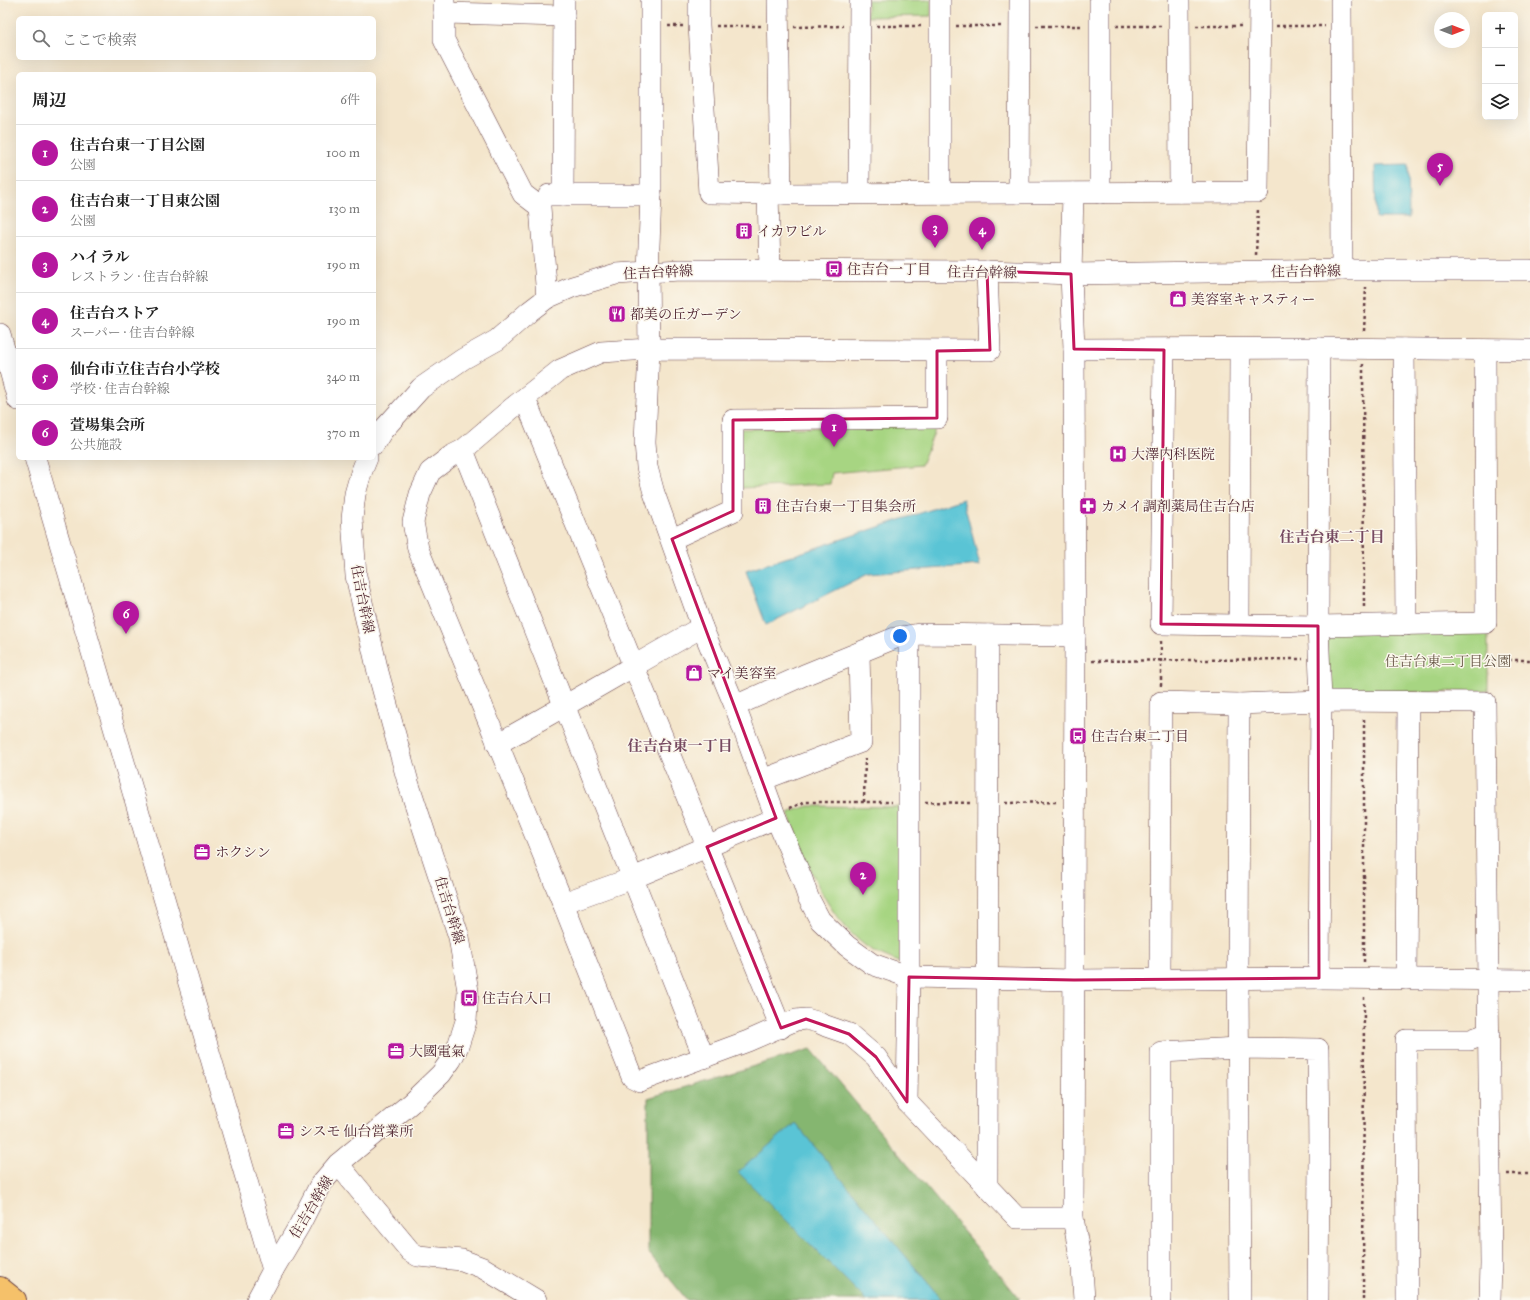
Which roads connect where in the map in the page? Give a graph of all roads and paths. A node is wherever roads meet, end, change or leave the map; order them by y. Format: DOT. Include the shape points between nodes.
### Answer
graph roads {
  1 [pos="651,0"];
  2 [pos="700,0"];
  3 [pos="778,0"];
  4 [pos="860,0"];
  5 [pos="940,0"];
  6 [pos="1020,0"];
  7 [pos="1100,0"];
  8 [pos="1179,0"];
  9 [pos="1260,0"];
  10 [pos="1341,0"];
  11 [pos="444,6"];
  12 [pos="564,8"];
  13 [pos="699,25"];
  14 [pos="651,26"];
  15 [pos="1179,26"];
  16 [pos="1341,26"];
  17 [pos="1260,27"];
  18 [pos="1073,192"];
  19 [pos="1100,192"];
  20 [pos="1180,192"];
  21 [pos="1258,192"];
  22 [pos="859,193"];
  23 [pos="940,193"];
  24 [pos="1019,193"];
  25 [pos="522,194"];
  26 [pos="775,194"];
  27 [pos="563,195"];
  28 [pos="651,195"];
  29 [pos="1256,255"];
  30 [pos="770,270"];
  31 [pos="1342,270"];
  32 [pos="1366,270"];
  33 [pos="1530,270"];
  34 [pos="648,271"];
  35 [pos="987,271"];
  36 [pos="1072,274"];
  37 [pos="547,298"];
  38 [pos="0,334"];
  39 [pos="1320,348"];
  40 [pos="649,349"];
  41 [pos="1074,349"];
  42 [pos="1240,349"];
  43 [pos="1363,349"];
  44 [pos="1404,349"];
  45 [pos="1164,350"];
  46 [pos="1485,350"];
  47 [pos="1530,350"];
  48 [pos="937,351"];
  49 [pos="16,393"];
  50 [pos="525,399"];
  51 [pos="376,441"];
  52 [pos="463,450"];
  53 [pos="36,460"];
  54 [pos="366,460"];
  55 [pos="672,539"];
  56 [pos="1161,624"];
  57 [pos="1239,625"];
  58 [pos="1364,625"];
  59 [pos="1406,625"];
  60 [pos="1318,626"];
  61 [pos="702,627"];
  62 [pos="988,635"];
  63 [pos="909,636"];
  64 [pos="1075,636"];
  65 [pos="859,653"];
  66 [pos="1319,659"];
  67 [pos="1161,660"];
  68 [pos="1485,660"];
  69 [pos="1530,660"];
  70 [pos="1075,661"];
  71 [pos="632,666"];
  72 [pos="1321,701"];
  73 [pos="1161,702"];
  74 [pos="1364,702"];
  75 [pos="1408,702"];
  76 [pos="1239,704"];
  77 [pos="735,706"];
  78 [pos="564,708"];
  79 [pos="861,742"];
  80 [pos="498,744"];
  81 [pos="762,780"];
  82 [pos="864,802"];
  83 [pos="909,802"];
  84 [pos="775,816"];
  85 [pos="707,847"];
  86 [pos="633,878"];
  87 [pos="563,904"];
  88 [pos="909,977"];
  89 [pos="1319,978"];
  90 [pos="988,979"];
  91 [pos="1160,979"];
  92 [pos="1238,979"];
  93 [pos="1364,979"];
  94 [pos="1406,979"];
  95 [pos="1074,980"];
  96 [pos="1488,980"];
  97 [pos="1530,980"];
  98 [pos="780,1028"];
  99 [pos="1489,1033"];
  100 [pos="1239,1048"];
  101 [pos="704,1058"];
  102 [pos="906,1102"];
  103 [pos="338,1164"];
  104 [pos="1530,1174"];
  105 [pos="1490,1175"];
  106 [pos="987,1187"];
  107 [pos="1073,1218"];
  108 [pos="273,1270"];
  109 [pos="0,1288"];
  110 [pos="15,1300"];
  111 [pos="257,1300"];
  112 [pos="536,1300"];
  113 [pos="1084,1300"];
  114 [pos="1161,1300"];
  115 [pos="1240,1300"];
  116 [pos="1318,1300"];
  117 [pos="1363,1300"];
  118 [pos="1407,1300"];
  119 [pos="1490,1300"];
  1 -- 14 [label="street"];
  2 -- 13 [label="street"];
  3 -- 26 [label="street"];
  4 -- 22 [label="street"];
  5 -- 23 [label="street"];
  6 -- 24 [label="street"];
  7 -- 19 [label="street"];
  8 -- 15 [label="street"];
  9 -- 17 [label="street"];
  10 -- 16 [label="street"];
  11 -- 12 [label="street"];
  11 -- 25 [label="street" via="444,40"];
  12 -- 27 [label="street"];
  13 -- 14 [label="path"];
  13 -- 26 [label="street" via="709,193"];
  14 -- 28 [label="street"];
  15 -- 17 [label="path"];
  15 -- 20 [label="street"];
  16 -- 17 [label="path"];
  16 -- 31 [label="street"];
  17 -- 21 [label="street"];
  18 -- 19 [label="street"];
  18 -- 24 [label="street"];
  18 -- 36 [label="street"];
  19 -- 20 [label="street"];
  20 -- 21 [label="street"];
  21 -- 29 [label="path"];
  22 -- 23 [label="street"];
  22 -- 26 [label="street"];
  23 -- 24 [label="street"];
  25 -- 27 [label="street"];
  25 -- 37 [label="street" via="540,207"];
  26 -- 30 [label="street"];
  27 -- 28 [label="street"];
  28 -- 34 [label="street"];
  30 -- 34 [label="street, 住吉台幹線"];
  30 -- 35 [label="street, 住吉台幹線"];
  31 -- 32 [label="street, 住吉台幹線"];
  31 -- 36 [label="street, 住吉台幹線"];
  32 -- 33 [label="street, 住吉台幹線"];
  32 -- 43 [label="path"];
  34 -- 37 [label="street, 住吉台幹線" via="616,274 572,287"];
  34 -- 40 [label="street"];
  35 -- 36 [label="street, 住吉台幹線"];
  35 -- 48 [label="street" via="990,350"];
  36 -- 41 [label="street"];
  37 -- 51 [label="street, 住吉台幹線" via="497,340 463,359 421,388"];
  38 -- 49 [label="street"];
  39 -- 42 [label="street"];
  39 -- 43 [label="street"];
  39 -- 60 [label="street"];
  40 -- 48 [label="street"];
  40 -- 50 [label="street" via="601,352 560,370"];
  40 -- 55 [label="street" via="645,442 647,467"];
  41 -- 45 [label="street"];
  41 -- 64 [label="street"];
  42 -- 45 [label="street"];
  42 -- 57 [label="street"];
  43 -- 44 [label="street"];
  43 -- 58 [label="path"];
  44 -- 46 [label="street"];
  44 -- 59 [label="street"];
  45 -- 56 [label="street"];
  46 -- 47 [label="street"];
  46 -- 59 [label="street" via="1486,623"];
  48 -- 55 [label="street" via="937,418 733,420 733,511"];
  50 -- 52 [label="street"];
  50 -- 71 [label="street"];
  52 -- 78 [label="street"];
  52 -- 80 [label="street" via="430,472 420,494 413,522 418,549"];
  53 -- 108 [label="street"];
  54 -- 103 [label="street, 住吉台幹線" via="355,494 352,519 356,576 378,672 408,782 459,937 468,991 466,1021 458,1046 441,1074 411,1103"];
  55 -- 61 [label="street"];
  56 -- 57 [label="street"];
  56 -- 67 [label="path"];
  57 -- 60 [label="street"];
  58 -- 59 [label="street"];
  58 -- 60 [label="street"];
  60 -- 66 [label="street"];
  61 -- 71 [label="street"];
  61 -- 77 [label="street"];
  62 -- 63 [label="street"];
  62 -- 64 [label="street"];
  62 -- 90 [label="street"];
  63 -- 65 [label="street" via="895,638"];
  63 -- 83 [label="street"];
  64 -- 70 [label="street"];
  65 -- 77 [label="street"];
  65 -- 79 [label="street"];
  66 -- 67 [label="path"];
  66 -- 72 [label="street"];
  67 -- 70 [label="path"];
  67 -- 73 [label="path"];
  68 -- 69 [label="path"];
  70 -- 95 [label="street"];
  71 -- 78 [label="street"];
  71 -- 85 [label="street"];
  72 -- 74 [label="street"];
  72 -- 76 [label="street"];
  72 -- 89 [label="street"];
  73 -- 76 [label="street"];
  73 -- 91 [label="street"];
  74 -- 75 [label="street"];
  74 -- 93 [label="path"];
  75 -- 94 [label="street"];
  75 -- 96 [label="street" via="1485,702"];
  76 -- 92 [label="street"];
  77 -- 81 [label="street"];
  78 -- 80 [label="street"];
  78 -- 86 [label="street"];
  79 -- 81 [label="street"];
  79 -- 82 [label="path" via="865,753"];
  80 -- 87 [label="street"];
  81 -- 84 [label="street"];
  82 -- 83 [label="path"];
  82 -- 84 [label="path" via="805,802"];
  83 -- 88 [label="street"];
  84 -- 85 [label="street"];
  84 -- 88 [label="street" via="820,920 847,946 872,964"];
  85 -- 86 [label="street"];
  85 -- 98 [label="street"];
  86 -- 87 [label="street"];
  86 -- 101 [label="street"];
  87 -- 101 [label="street" via="632,1078 640,1081"];
  88 -- 90 [label="street"];
  88 -- 102 [label="street"];
  89 -- 92 [label="street"];
  89 -- 93 [label="street"];
  90 -- 95 [label="street"];
  90 -- 106 [label="street"];
  91 -- 92 [label="street"];
  91 -- 95 [label="street"];
  92 -- 100 [label="street"];
  93 -- 94 [label="street"];
  93 -- 117 [label="path"];
  94 -- 96 [label="street"];
  95 -- 107 [label="street"];
  96 -- 97 [label="street"];
  96 -- 99 [label="street"];
  98 -- 101 [label="street"];
  98 -- 102 [label="street" via="796,1020 806,1019 848,1034 876,1057"];
  99 -- 105 [label="street"];
  99 -- 118 [label="street" via="1470,1040 1406,1040"];
  100 -- 114 [label="street" via="1161,1052"];
  100 -- 115 [label="street"];
  100 -- 116 [label="street" via="1318,1049"];
  102 -- 106 [label="street"];
  103 -- 108 [label="street, 住吉台幹線" via="320,1185"];
  103 -- 112 [label="street" via="410,1251 418,1256 462,1260 483,1268"];
  104 -- 105 [label="path"];
  105 -- 119 [label="street"];
  106 -- 107 [label="street" via="1017,1218"];
  107 -- 113 [label="street" via="1082,1268"];
  108 -- 111 [label="street, 住吉台幹線"];
  109 -- 110 [label="highway"];
}
